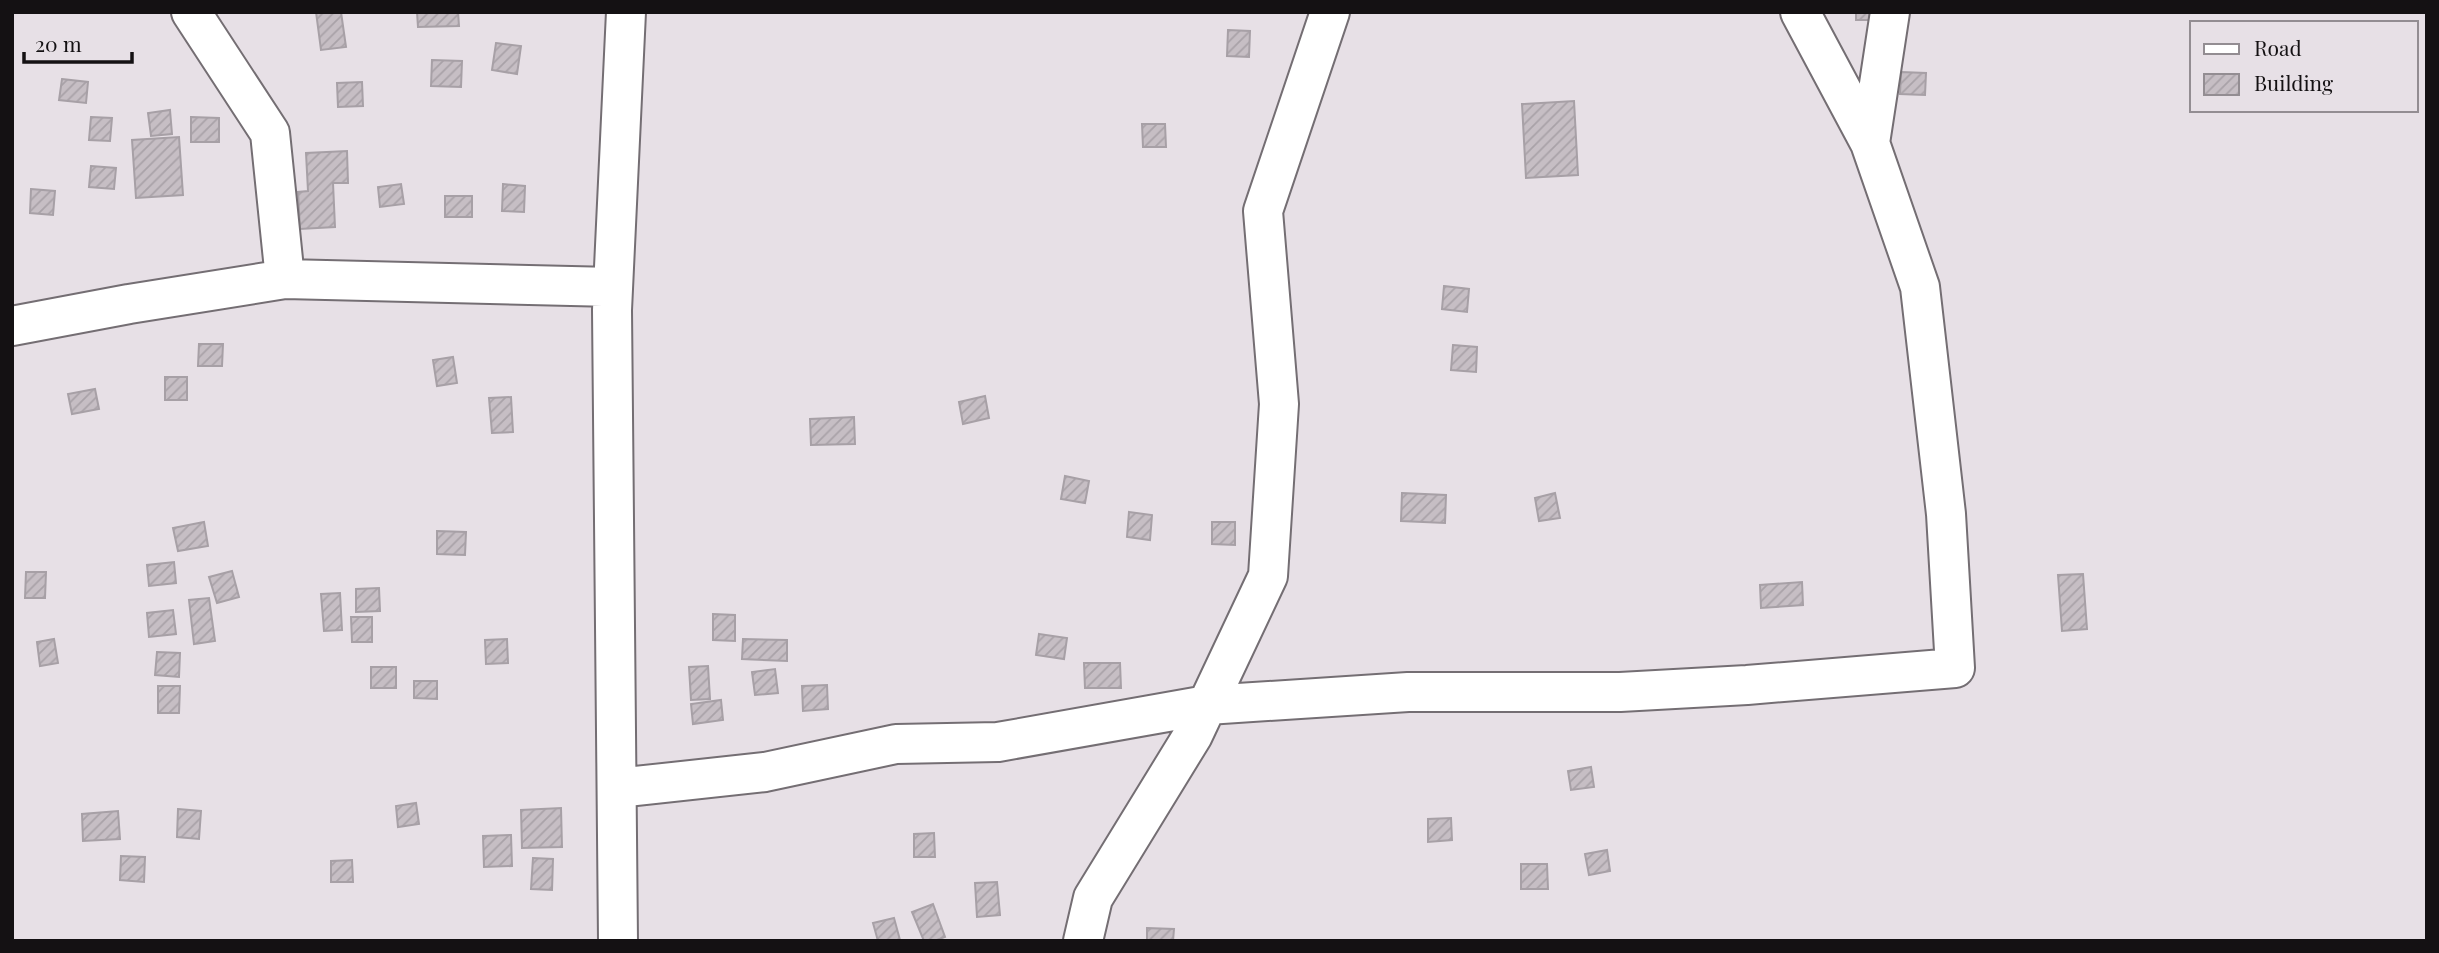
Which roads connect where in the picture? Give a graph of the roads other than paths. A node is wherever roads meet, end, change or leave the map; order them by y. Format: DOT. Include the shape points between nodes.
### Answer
graph roads {
  1 [pos="191,12"];
  2 [pos="626,12"];
  3 [pos="1331,12"];
  4 [pos="1800,12"];
  5 [pos="1890,12"];
  6 [pos="1870,144"];
  7 [pos="285,279"];
  8 [pos="613,287"];
  9 [pos="12,326"];
  10 [pos="1207,705"];
  11 [pos="617,788"];
  12 [pos="618,941"];
  13 [pos="1083,941"];
  1 -- 7 [label="street" via="270,133"];
  2 -- 8 [label="street"];
  3 -- 10 [label="street" via="1264,211 1279,404 1268,576"];
  4 -- 6 [label="street"];
  5 -- 6 [label="street"];
  6 -- 10 [label="street" via="1920,287 1946,514 1955,668 1620,692 1408,692"];
  7 -- 8 [label="street"];
  7 -- 9 [label="street"];
  8 -- 11 [label="street"];
  10 -- 11 [label="street" via="998,742 896,744 765,772"];
  10 -- 13 [label="street" via="1094,898"];
  11 -- 12 [label="street"];
}
